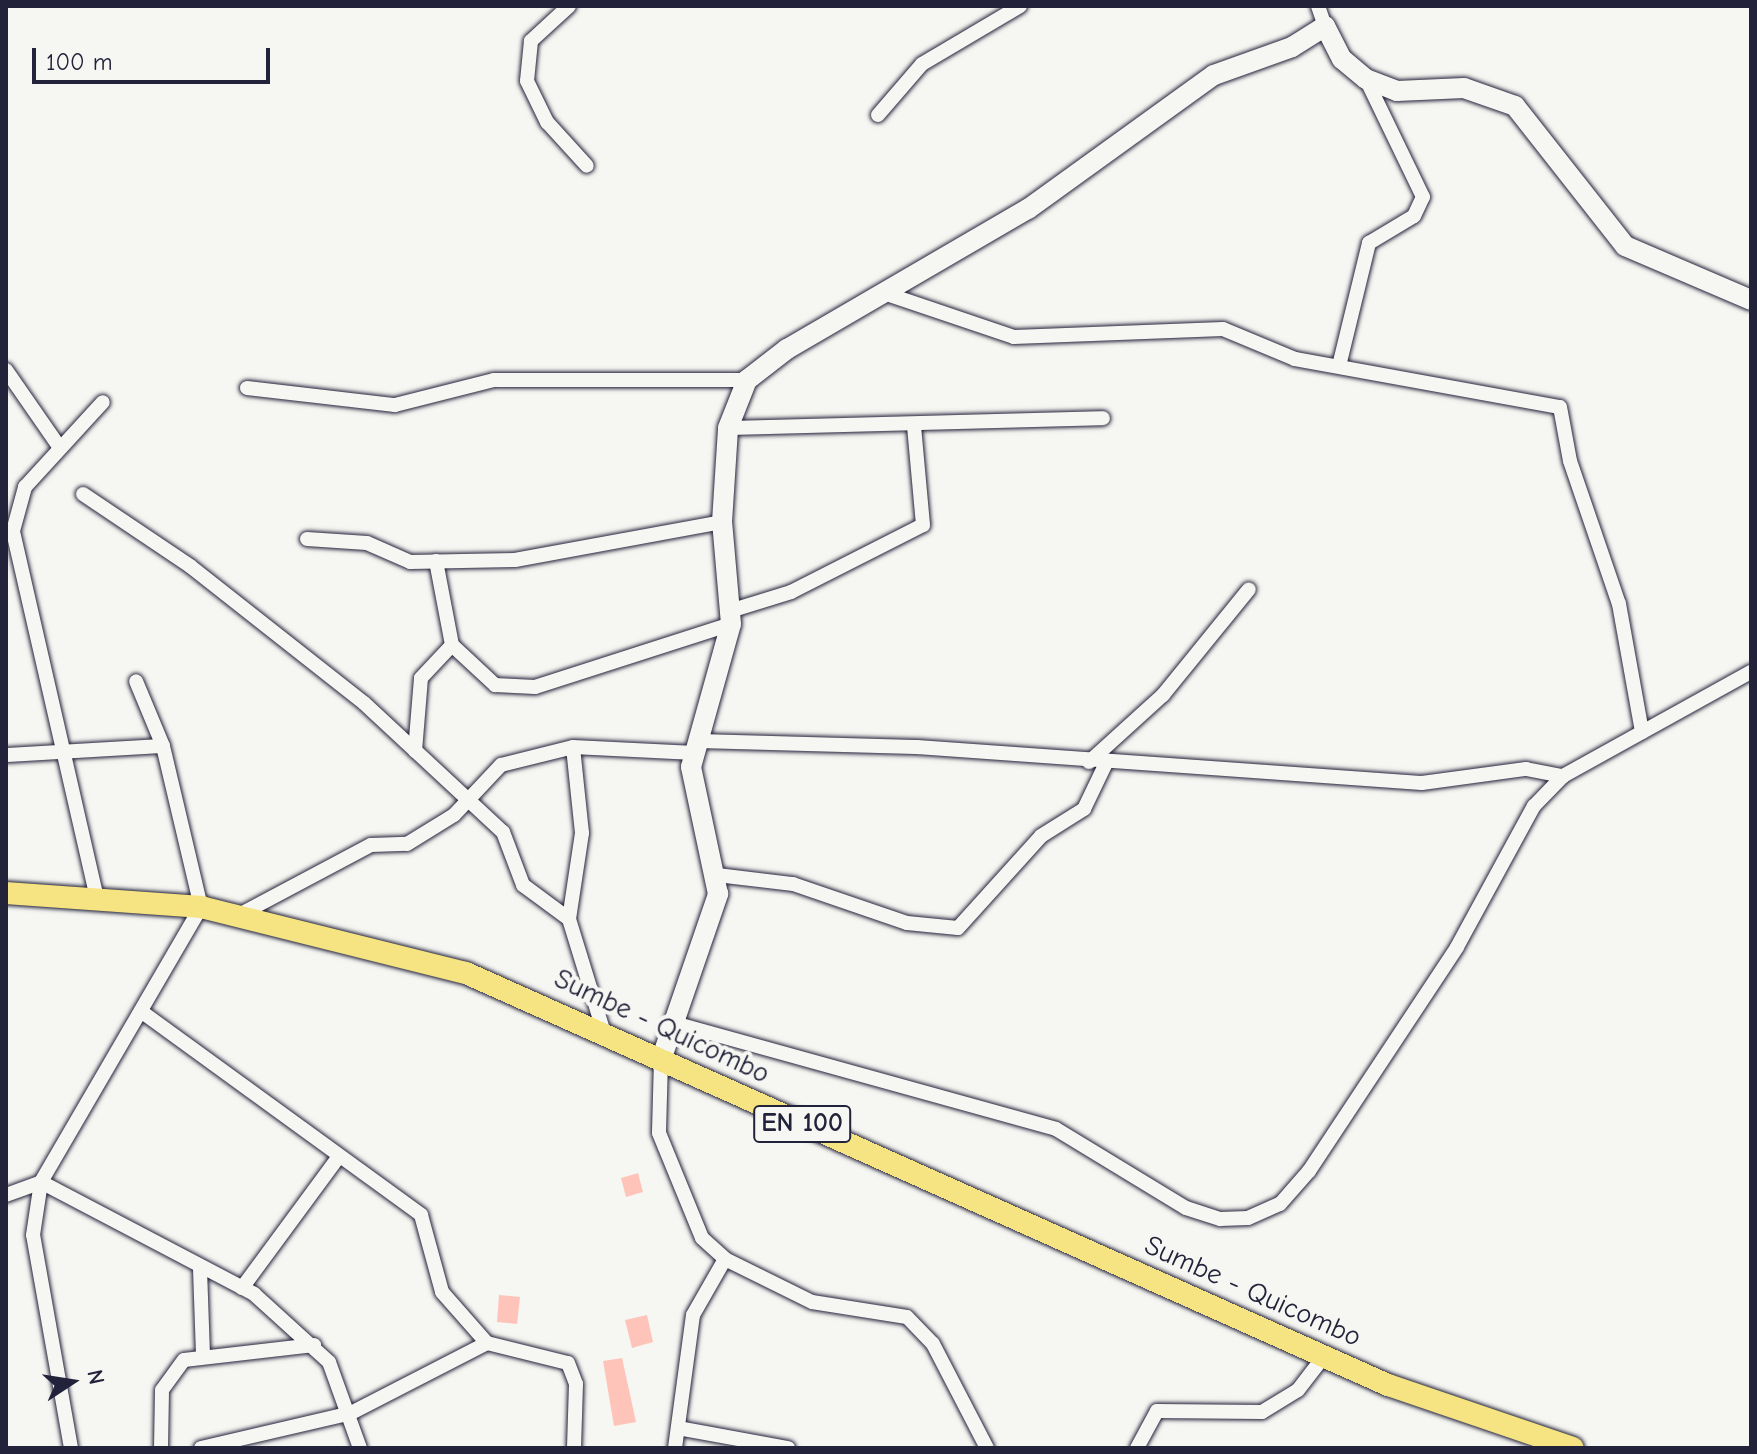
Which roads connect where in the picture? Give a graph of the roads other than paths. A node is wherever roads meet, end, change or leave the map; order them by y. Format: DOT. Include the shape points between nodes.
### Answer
graph roads {
  1 [pos="569,6"];
  2 [pos="1020,6"];
  3 [pos="1322,16"];
  4 [pos="1366,79"];
  5 [pos="878,115"];
  6 [pos="587,166"];
  7 [pos="881,292"];
  8 [pos="1751,300"];
  9 [pos="1339,366"];
  10 [pos="6,370"];
  11 [pos="747,380"];
  12 [pos="247,388"];
  13 [pos="103,402"];
  14 [pos="1103,418"];
  15 [pos="914,426"];
  16 [pos="728,428"];
  17 [pos="58,445"];
  18 [pos="83,494"];
  19 [pos="722,522"];
  20 [pos="307,539"];
  21 [pos="436,561"];
  22 [pos="1249,589"];
  23 [pos="732,617"];
  24 [pos="452,645"];
  25 [pos="1751,672"];
  26 [pos="136,681"];
  27 [pos="1642,732"];
  28 [pos="163,746"];
  29 [pos="573,747"];
  30 [pos="696,747"];
  31 [pos="415,751"];
  32 [pos="62,752"];
  33 [pos="6,755"];
  34 [pos="1089,762"];
  35 [pos="1106,763"];
  36 [pos="1563,776"];
  37 [pos="467,800"];
  38 [pos="717,875"];
  39 [pos="6,893"];
  40 [pos="96,894"];
  41 [pos="201,907"];
  42 [pos="241,914"];
  43 [pos="569,919"];
  44 [pos="142,1012"];
  45 [pos="674,1023"];
  46 [pos="604,1033"];
  47 [pos="661,1060"];
  48 [pos="337,1159"];
  49 [pos="41,1182"];
  50 [pos="6,1195"];
  51 [pos="725,1259"];
  52 [pos="200,1269"];
  53 [pos="242,1288"];
  54 [pos="487,1343"];
  55 [pos="314,1345"];
  56 [pos="1325,1355"];
  57 [pos="203,1356"];
  58 [pos="351,1413"];
  59 [pos="678,1428"];
  60 [pos="71,1448"];
  61 [pos="161,1448"];
  62 [pos="201,1448"];
  63 [pos="360,1448"];
  64 [pos="574,1448"];
  65 [pos="675,1448"];
  66 [pos="788,1448"];
  67 [pos="987,1448"];
  68 [pos="1137,1448"];
  69 [pos="1573,1448"];
  1 -- 6 [label="street" via="531,41 527,81 547,122"];
  2 -- 5 [label="street" via="922,64"];
  3 -- 4 [label="street" via="1342,59"];
  3 -- 7 [label="street" via="1292,47 1214,75 1028,209"];
  4 -- 8 [label="street" via="1397,91 1464,88 1515,106 1625,246"];
  4 -- 9 [label="street" via="1423,197 1414,216 1369,243"];
  7 -- 9 [label="street" via="1014,337 1209,327 1295,359"];
  7 -- 11 [label="street"];
  9 -- 27 [label="street" via="1560,407 1570,461 1619,604"];
  10 -- 17 [label="street"];
  11 -- 12 [label="street" via="494,380 395,405"];
  11 -- 16 [label="street"];
  13 -- 17 [label="street"];
  14 -- 15 [label="street"];
  15 -- 16 [label="street"];
  15 -- 23 [label="street" via="923,525"];
  16 -- 19 [label="street"];
  17 -- 32 [label="street" via="25,487 13,531"];
  18 -- 31 [label="street" via="190,566"];
  19 -- 21 [label="street" via="531,559"];
  19 -- 23 [label="street"];
  20 -- 21 [label="street" via="367,543 403,560"];
  21 -- 24 [label="street"];
  22 -- 34 [label="street" via="1163,695"];
  23 -- 24 [label="street" via="535,687 495,685"];
  23 -- 30 [label="street"];
  24 -- 31 [label="street" via="421,678"];
  25 -- 27 [label="street"];
  26 -- 28 [label="street"];
  27 -- 36 [label="street"];
  28 -- 32 [label="street"];
  28 -- 41 [label="street"];
  29 -- 30 [label="street"];
  29 -- 37 [label="street" via="501,765"];
  29 -- 43 [label="street" via="582,833"];
  30 -- 34 [label="street" via="917,747"];
  30 -- 38 [label="street" via="693,791"];
  31 -- 37 [label="street"];
  32 -- 33 [label="street"];
  32 -- 40 [label="street"];
  34 -- 35 [label="street"];
  35 -- 36 [label="street" via="1422,783 1526,769"];
  35 -- 38 [label="street" via="1084,809 1041,836 958,928 907,923 774,880"];
  36 -- 45 [label="street" via="1515,831 1457,947 1309,1171 1280,1204 1248,1218 1220,1219 1186,1208 1056,1129"];
  37 -- 42 [label="street" via="407,844 371,845"];
  37 -- 43 [label="street" via="508,839 523,885"];
  38 -- 45 [label="street" via="714,912"];
  39 -- 40 [label="main road, Sumbe - Quicombo / EN 100"];
  40 -- 41 [label="main road, Sumbe - Quicombo / EN 100"];
  41 -- 42 [label="main road, Sumbe - Quicombo / EN 100"];
  41 -- 44 [label="street"];
  42 -- 46 [label="main road, Sumbe - Quicombo / EN 100" via="466,973"];
  43 -- 46 [label="street"];
  44 -- 48 [label="street"];
  44 -- 49 [label="street"];
  45 -- 47 [label="street"];
  46 -- 47 [label="main road, Sumbe - Quicombo / EN 100"];
  47 -- 51 [label="street" via="659,1133 691,1223"];
  47 -- 56 [label="main road, Sumbe - Quicombo / EN 100"];
  48 -- 53 [label="street"];
  48 -- 54 [label="street" via="421,1215 442,1292"];
  49 -- 50 [label="street"];
  49 -- 52 [label="street"];
  49 -- 60 [label="street" via="33,1235"];
  51 -- 59 [label="street" via="693,1315"];
  51 -- 67 [label="street" via="828,1308 876,1308 915,1323 933,1344"];
  52 -- 53 [label="street"];
  52 -- 57 [label="street"];
  53 -- 55 [label="street"];
  54 -- 58 [label="street"];
  54 -- 64 [label="street" via="568,1363 576,1384"];
  55 -- 57 [label="street"];
  55 -- 58 [label="street"];
  56 -- 68 [label="street" via="1298,1390 1262,1412 1157,1411"];
  56 -- 69 [label="main road, Sumbe - Quicombo / EN 100" via="1460,1414"];
  57 -- 61 [label="street" via="184,1360 168,1377 159,1405"];
  58 -- 62 [label="street"];
  58 -- 63 [label="street"];
  59 -- 65 [label="street"];
  59 -- 66 [label="street"];
}
